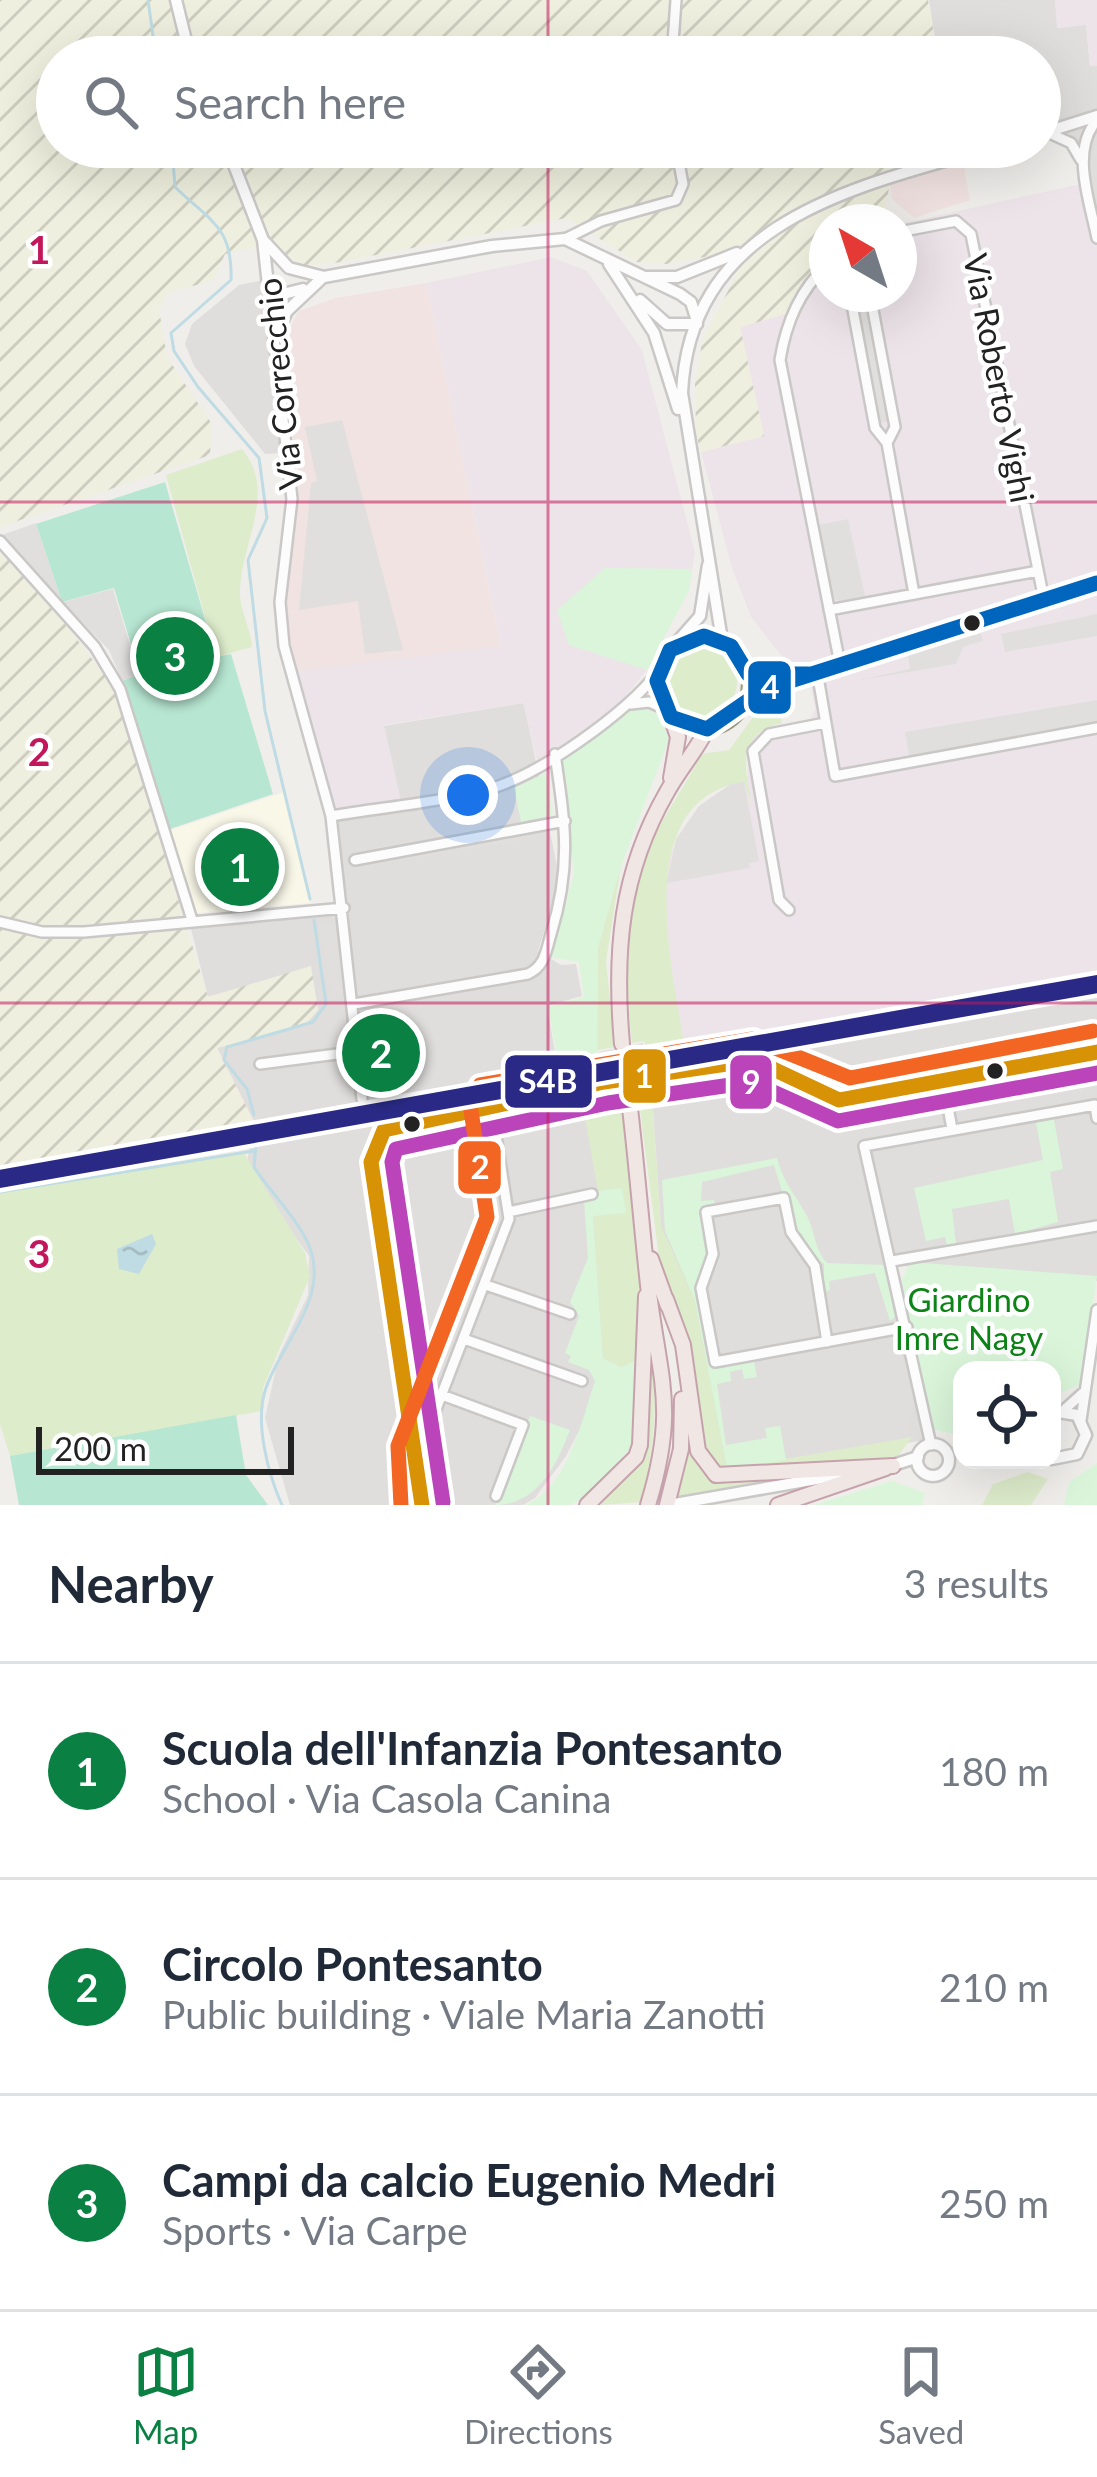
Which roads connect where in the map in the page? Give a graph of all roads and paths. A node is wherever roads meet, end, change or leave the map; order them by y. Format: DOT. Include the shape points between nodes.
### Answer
graph roads {
  1 [pos="176,0"];
  2 [pos="676,0"];
  3 [pos="185,36"];
  4 [pos="673,36"];
  5 [pos="1097,118"];
  6 [pos="1074,123"];
  7 [pos="1061,127"];
  8 [pos="1061,139"];
  9 [pos="1084,140"];
  10 [pos="1071,143"];
  11 [pos="1083,166"];
  12 [pos="235,168"];
  13 [pos="680,168"];
  14 [pos="929,168"];
  15 [pos="917,228"];
  16 [pos="566,238"];
  17 [pos="1097,238"];
  18 [pos="262,240"];
  19 [pos="746,249"];
  20 [pos="607,262"];
  21 [pos="642,277"];
  22 [pos="305,280"];
  23 [pos="621,280"];
  24 [pos="268,285"];
  25 [pos="809,287"];
  26 [pos="853,312"];
  27 [pos="873,312"];
  28 [pos="698,324"];
  29 [pos="274,339"];
  30 [pos="684,429"];
  31 [pos="887,443"];
  32 [pos="709,538"];
  33 [pos="0,541"];
  34 [pos="1038,571"];
  35 [pos="1097,583"];
  36 [pos="914,594"];
  37 [pos="1044,600"];
  38 [pos="830,610"];
  39 [pos="722,640"];
  40 [pos="670,650"];
  41 [pos="840,664"];
  42 [pos="658,672"];
  43 [pos="812,672"];
  44 [pos="748,674"];
  45 [pos="746,698"];
  46 [pos="626,706"];
  47 [pos="668,713"];
  48 [pos="825,723"];
  49 [pos="1097,728"];
  50 [pos="707,729"];
  51 [pos="555,754"];
  52 [pos="668,789"];
  53 [pos="331,816"];
  54 [pos="565,821"];
  55 [pos="355,860"];
  56 [pos="344,908"];
  57 [pos="789,910"];
  58 [pos="192,920"];
  59 [pos="0,922"];
  60 [pos="354,1004"];
  61 [pos="622,1044"];
  62 [pos="360,1051"];
  63 [pos="1097,1052"];
  64 [pos="260,1064"];
  65 [pos="943,1080"];
  66 [pos="628,1091"];
  67 [pos="362,1100"];
  68 [pos="491,1103"];
  69 [pos="1097,1118"];
  70 [pos="952,1129"];
  71 [pos="592,1194"];
  72 [pos="508,1212"];
  73 [pos="1097,1226"];
  74 [pos="647,1249"];
  75 [pos="892,1261"];
  76 [pos="486,1285"];
  77 [pos="648,1285"];
  78 [pos="666,1298"];
  79 [pos="1097,1310"];
  80 [pos="570,1314"];
  81 [pos="907,1327"];
  82 [pos="464,1339"];
  83 [pos="827,1342"];
  84 [pos="582,1381"];
  85 [pos="1085,1391"];
  86 [pos="442,1395"];
  87 [pos="1061,1408"];
  88 [pos="1061,1411"];
  89 [pos="1081,1420"];
  90 [pos="420,1438"];
  91 [pos="1091,1441"];
  92 [pos="937,1446"];
  93 [pos="953,1449"];
  94 [pos="1061,1458"];
  95 [pos="919,1463"];
  96 [pos="953,1465"];
  97 [pos="893,1466"];
  98 [pos="946,1469"];
  99 [pos="496,1496"];
  100 [pos="422,1505"];
  101 [pos="587,1505"];
  102 [pos="649,1505"];
  103 [pos="668,1505"];
  104 [pos="778,1505"];
  1 -- 3 [label="street"];
  2 -- 4 [label="street"];
  5 -- 6 [label="street"];
  5 -- 9 [label="street"];
  6 -- 7 [label="street"];
  6 -- 9 [label="street"];
  6 -- 10 [label="street"];
  8 -- 10 [label="street"];
  9 -- 11 [label="street"];
  10 -- 11 [label="street"];
  11 -- 17 [label="street"];
  12 -- 18 [label="street, Via Correcchio"];
  13 -- 16 [label="street" via="676,200"];
  14 -- 19 [label="street" via="812,206"];
  15 -- 34 [label="street, Via Roberto Vighi" via="956,220 971,234"];
  16 -- 20 [label="street"];
  16 -- 22 [label="street"];
  18 -- 22 [label="street"];
  18 -- 24 [label="street, Via Correcchio"];
  19 -- 21 [label="street" via="677,277"];
  19 -- 28 [label="street" via="719,280"];
  20 -- 21 [label="street"];
  20 -- 23 [label="street"];
  21 -- 28 [label="street" via="691,302"];
  22 -- 24 [label="street"];
  22 -- 29 [label="street"];
  23 -- 28 [label="street" via="667,324"];
  23 -- 30 [label="street" via="654,333"];
  24 -- 29 [label="street, Via Correcchio"];
  25 -- 38 [label="street" via="785,329 780,360"];
  26 -- 31 [label="street" via="875,428"];
  27 -- 31 [label="street" via="895,427"];
  28 -- 30 [label="street" via="682,378"];
  29 -- 53 [label="street, Via Correcchio" via="292,499 280,602 284,646"];
  30 -- 32 [label="street"];
  31 -- 36 [label="street"];
  32 -- 39 [label="street"];
  32 -- 40 [label="street" via="700,616"];
  33 -- 58 [label="street" via="94,647 120,689"];
  34 -- 36 [label="street"];
  34 -- 37 [label="street, Via Roberto Vighi"];
  35 -- 37 [label="main road"];
  36 -- 38 [label="street"];
  37 -- 41 [label="main road"];
  38 -- 41 [label="street"];
  39 -- 40 [label="main road" via="694,637"];
  39 -- 44 [label="main road"];
  40 -- 42 [label="main road"];
  41 -- 43 [label="main road"];
  42 -- 46 [label="street"];
  42 -- 47 [label="main road"];
  43 -- 44 [label="main road"];
  43 -- 45 [label="main road"];
  43 -- 48 [label="street"];
  44 -- 45 [label="main road"];
  45 -- 50 [label="main road" via="727,722"];
  46 -- 47 [label="street" via="649,703"];
  46 -- 51 [label="street"];
  47 -- 50 [label="main road"];
  47 -- 52 [label="highway" via="678,737"];
  48 -- 49 [label="street" via="835,776"];
  48 -- 57 [label="street" via="769,734 753,751 779,900"];
  50 -- 52 [label="highway"];
  51 -- 53 [label="street" via="490,789"];
  51 -- 54 [label="street"];
  52 -- 61 [label="highway" via="627,885 619,926"];
  53 -- 56 [label="street, Via Correcchio"];
  54 -- 55 [label="street"];
  54 -- 60 [label="street" via="562,900 541,965 528,974"];
  56 -- 58 [label="street"];
  56 -- 60 [label="street, Via Correcchio"];
  58 -- 59 [label="street" via="83,932"];
  60 -- 62 [label="street, Via Correcchio"];
  62 -- 64 [label="street"];
  62 -- 67 [label="street, Via Correcchio"];
  63 -- 65 [label="street"];
  65 -- 68 [label="street, bridge" via="839,1100 754,1060"];
  65 -- 70 [label="street"];
  66 -- 74 [label="highway"];
  68 -- 72 [label="street"];
  68 -- 90 [label="street" via="377,1137 371,1162"];
  69 -- 70 [label="street" via="1095,1105"];
  70 -- 75 [label="street" via="864,1146"];
  71 -- 72 [label="street"];
  72 -- 76 [label="street"];
  73 -- 75 [label="street"];
  74 -- 77 [label="highway"];
  74 -- 78 [label="highway"];
  75 -- 81 [label="street"];
  76 -- 80 [label="street"];
  76 -- 82 [label="street"];
  77 -- 101 [label="highway" via="640,1444"];
  77 -- 102 [label="highway" via="668,1397"];
  78 -- 97 [label="highway" via="683,1345 698,1451 716,1475"];
  78 -- 103 [label="highway" via="683,1410"];
  79 -- 85 [label="street"];
  81 -- 83 [label="street"];
  81 -- 92 [label="street"];
  82 -- 84 [label="street"];
  82 -- 86 [label="street"];
  83 -- 83 [label="street" via="715,1362 701,1288 713,1254 706,1212 784,1198 790,1232 815,1265"];
  85 -- 87 [label="street"];
  85 -- 89 [label="street"];
  86 -- 90 [label="street"];
  86 -- 99 [label="street" via="523,1426"];
  88 -- 89 [label="street"];
  89 -- 91 [label="street"];
  90 -- 100 [label="street" via="429,1448 418,1453"];
  91 -- 94 [label="street"];
  92 -- 93 [label="street"];
  92 -- 95 [label="street"];
  92 -- 98 [label="street" via="948,1455"];
  95 -- 97 [label="street"];
  95 -- 98 [label="street" via="933,1476"];
  96 -- 98 [label="street"];
  97 -- 103 [label="street"];
  97 -- 104 [label="highway"];
}
